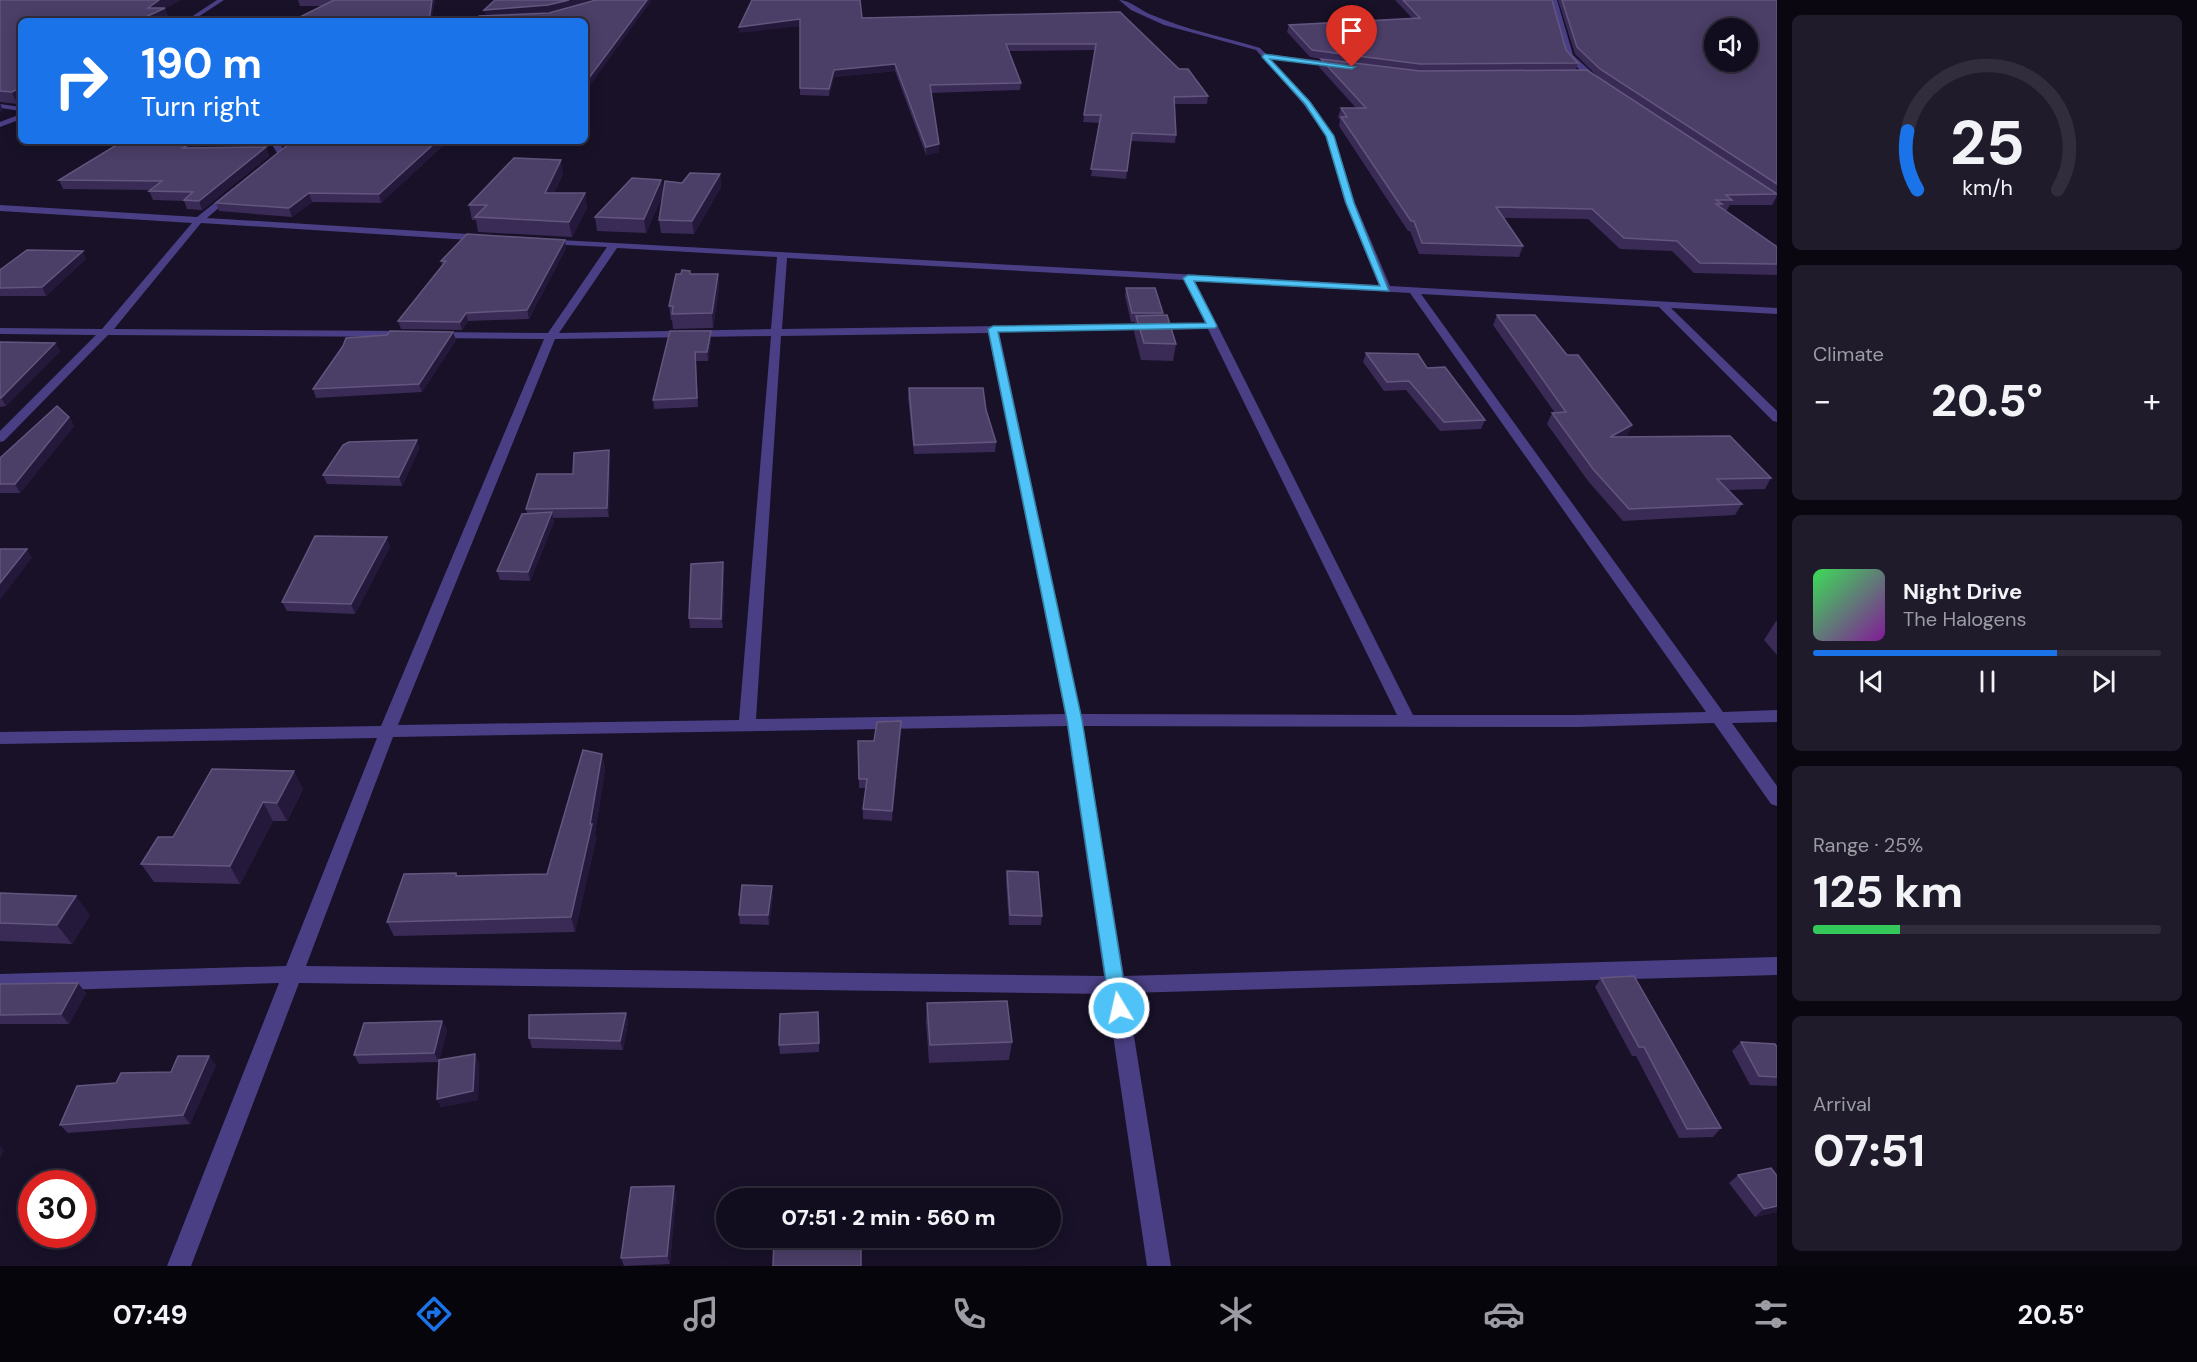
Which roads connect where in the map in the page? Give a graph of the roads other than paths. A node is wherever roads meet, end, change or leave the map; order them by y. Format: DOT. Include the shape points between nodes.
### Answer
graph roads {
  1 [pos="221,0"];
  2 [pos="1122,0"];
  3 [pos="1554,0"];
  4 [pos="193,18"];
  5 [pos="1264,56"];
  6 [pos="1347,66"];
  7 [pos="1576,74"];
  8 [pos="1588,74"];
  9 [pos="1602,86"];
  10 [pos="0,106"];
  11 [pos="18,109"];
  12 [pos="18,117"];
  13 [pos="0,125"];
  14 [pos="276,144"];
  15 [pos="265,166"];
  16 [pos="240,186"];
  17 [pos="0,208"];
  18 [pos="197,222"];
  19 [pos="497,239"];
  20 [pos="532,241"];
  21 [pos="614,245"];
  22 [pos="782,255"];
  23 [pos="1188,278"];
  24 [pos="1386,289"];
  25 [pos="1413,290"];
  26 [pos="1661,304"];
  27 [pos="1777,311"];
  28 [pos="1212,326"];
  29 [pos="993,329"];
  30 [pos="107,330"];
  31 [pos="0,331"];
  32 [pos="776,333"];
  33 [pos="551,336"];
  34 [pos="1777,418"];
  35 [pos="0,438"];
  36 [pos="1777,716"];
  37 [pos="1717,718"];
  38 [pos="1074,720"];
  39 [pos="1408,721"];
  40 [pos="747,726"];
  41 [pos="387,732"];
  42 [pos="0,738"];
  43 [pos="1777,799"];
  44 [pos="1777,966"];
  45 [pos="293,974"];
  46 [pos="0,983"];
  47 [pos="1116,985"];
  48 [pos="179,1266"];
  49 [pos="1159,1266"];
  1 -- 4 [label="street"];
  2 -- 5 [label="street" via="1158,21 1258,49"];
  3 -- 8 [label="street" via="1570,56"];
  5 -- 6 [label="street"];
  5 -- 24 [label="street" via="1307,103 1330,136 1350,203"];
  7 -- 8 [label="street"];
  8 -- 9 [label="street"];
  10 -- 11 [label="street"];
  12 -- 13 [label="street"];
  14 -- 15 [label="street" via="282,153"];
  16 -- 18 [label="street"];
  17 -- 18 [label="street"];
  18 -- 19 [label="street"];
  18 -- 30 [label="street"];
  20 -- 21 [label="street"];
  21 -- 22 [label="street"];
  21 -- 33 [label="street"];
  22 -- 23 [label="street"];
  22 -- 32 [label="street"];
  23 -- 24 [label="street"];
  23 -- 28 [label="street"];
  24 -- 25 [label="street"];
  25 -- 26 [label="street"];
  25 -- 37 [label="street"];
  26 -- 27 [label="street"];
  26 -- 34 [label="street"];
  28 -- 29 [label="street"];
  28 -- 39 [label="street"];
  29 -- 32 [label="street"];
  29 -- 38 [label="street"];
  30 -- 31 [label="street"];
  30 -- 33 [label="street"];
  30 -- 35 [label="street"];
  32 -- 33 [label="street"];
  32 -- 40 [label="street"];
  33 -- 41 [label="street"];
  36 -- 37 [label="street"];
  37 -- 39 [label="street"];
  37 -- 43 [label="street"];
  38 -- 39 [label="street"];
  38 -- 40 [label="street"];
  38 -- 47 [label="street"];
  40 -- 41 [label="street"];
  41 -- 42 [label="street"];
  41 -- 45 [label="street"];
  44 -- 47 [label="street"];
  45 -- 46 [label="street"];
  45 -- 47 [label="street"];
  45 -- 48 [label="street"];
  47 -- 49 [label="street"];
}
